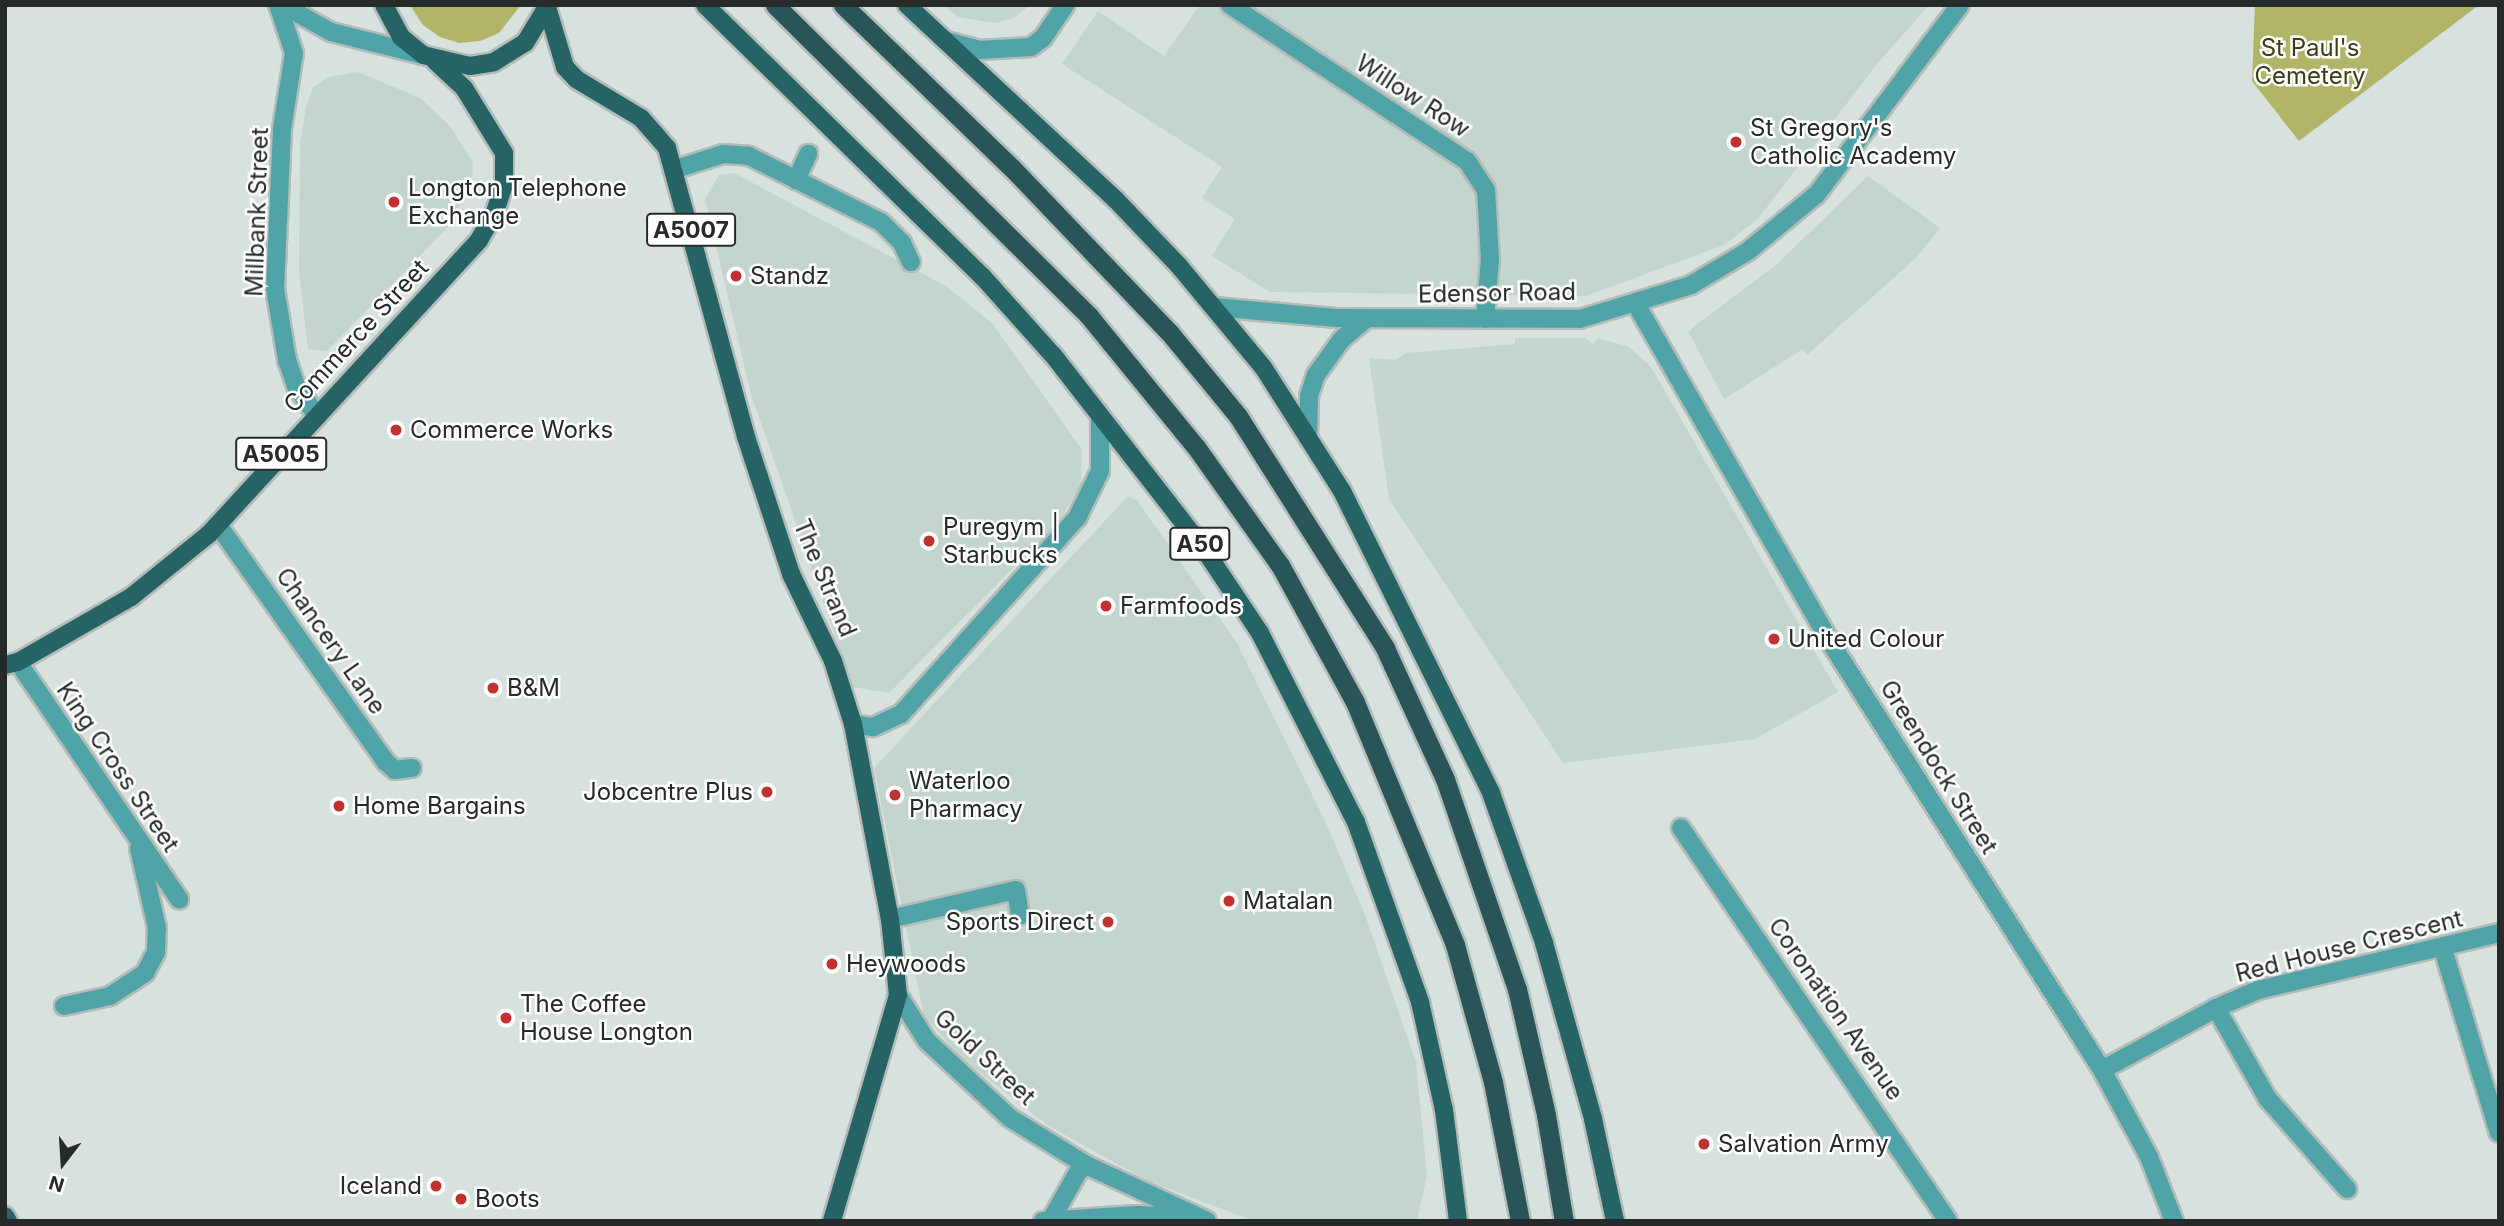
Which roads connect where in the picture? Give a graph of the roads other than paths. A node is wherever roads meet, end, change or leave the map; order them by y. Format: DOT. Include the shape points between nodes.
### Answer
graph roads {
  1 [pos="280,5"];
  2 [pos="384,5"];
  3 [pos="705,5"];
  4 [pos="775,5"];
  5 [pos="844,5"];
  6 [pos="907,5"];
  7 [pos="1065,5"];
  8 [pos="1230,5"];
  9 [pos="1961,5"];
  10 [pos="548,6"];
  11 [pos="946,41"];
  12 [pos="429,58"];
  13 [pos="808,154"];
  14 [pos="676,169"];
  15 [pos="796,180"];
  16 [pos="911,262"];
  17 [pos="1636,304"];
  18 [pos="1215,307"];
  19 [pos="1366,319"];
  20 [pos="1485,319"];
  21 [pos="316,415"];
  22 [pos="1100,416"];
  23 [pos="1308,438"];
  24 [pos="219,525"];
  25 [pos="11,664"];
  26 [pos="853,724"];
  27 [pos="412,768"];
  28 [pos="1681,828"];
  29 [pos="136,838"];
  30 [pos="179,899"];
  31 [pos="1020,916"];
  32 [pos="890,919"];
  33 [pos="2499,933"];
  34 [pos="2443,949"];
  35 [pos="898,995"];
  36 [pos="64,1006"];
  37 [pos="2216,1007"];
  38 [pos="2102,1070"];
  39 [pos="2499,1133"];
  40 [pos="1086,1165"];
  41 [pos="2347,1189"];
  42 [pos="5,1216"];
  43 [pos="1202,1219"];
  44 [pos="1048,1220"];
  45 [pos="8,1221"];
  46 [pos="832,1221"];
  47 [pos="1458,1221"];
  48 [pos="1520,1221"];
  49 [pos="1564,1221"];
  50 [pos="1615,1221"];
  51 [pos="1948,1221"];
  52 [pos="2174,1221"];
  1 -- 12 [label="street" via="331,32"];
  1 -- 21 [label="street, Millbank Street" via="294,52 282,129 275,288 287,360 296,386"];
  2 -- 12 [label="main road, Commerce Street" via="401,37"];
  3 -- 22 [label="main road, A50" via="982,276"];
  4 -- 48 [label="highway, A50" via="1088,316 1196,447 1280,565 1355,702 1455,945 1493,1082"];
  5 -- 49 [label="highway" via="1013,169 1169,332 1238,416 1385,648 1445,779 1517,989"];
  6 -- 11 [label="main road"];
  7 -- 11 [label="street" via="1043,38 1031,47 980,50"];
  8 -- 20 [label="street, Willow Row" via="1467,161 1486,190 1490,259"];
  9 -- 17 [label="street, Edensor Road" via="1816,194 1748,251 1691,285"];
  10 -- 12 [label="main road, A5007" via="534,33 509,55 470,66"];
  10 -- 14 [label="main road, The Strand / A5007" via="565,67 576,79 641,118 667,148"];
  11 -- 18 [label="main road" via="1116,200"];
  12 -- 21 [label="main road, Commerce Street / A5005" via="464,88 504,153 503,185 495,212 479,240"];
  13 -- 15 [label="street"];
  14 -- 15 [label="street" via="723,154 749,156"];
  14 -- 26 [label="main road, The Strand / A5007" via="746,437 791,574 833,661"];
  15 -- 16 [label="street" via="881,222 902,243"];
  17 -- 20 [label="street, Edensor Road" via="1580,319"];
  17 -- 38 [label="street, Greendock Street" via="1832,645"];
  18 -- 19 [label="street, Edensor Road"];
  18 -- 23 [label="main road" via="1263,367"];
  19 -- 20 [label="street, Edensor Road"];
  19 -- 23 [label="street" via="1342,339 1316,375 1309,396"];
  21 -- 24 [label="main road, Commerce Street / A5005"];
  22 -- 26 [label="street" via="1100,471 1077,518 901,714 873,727"];
  22 -- 47 [label="main road, A50" via="1204,549 1260,632 1356,821 1420,1002 1444,1110"];
  23 -- 50 [label="main road" via="1342,491 1491,793 1547,956 1593,1119"];
  24 -- 25 [label="main road, Commerce Street / A5005" via="131,597"];
  24 -- 27 [label="street, Chancery Lane" via="386,762 395,770"];
  25 -- 29 [label="street, King Cross Street"];
  26 -- 32 [label="main road, The Strand / A5007"];
  28 -- 51 [label="street, Coronation Avenue"];
  29 -- 30 [label="street, King Cross Street"];
  29 -- 36 [label="street" via="157,928 156,952 145,973 110,996"];
  31 -- 32 [label="street" via="1016,890"];
  32 -- 35 [label="main road, The Strand / A5007"];
  33 -- 34 [label="street, Red House Crescent"];
  34 -- 37 [label="street, Red House Crescent" via="2258,990"];
  34 -- 39 [label="street"];
  35 -- 40 [label="street, Gold Street" via="927,1041 992,1104"];
  35 -- 46 [label="main road, The Strand / A5007"];
  37 -- 38 [label="street, Red House Crescent"];
  37 -- 41 [label="street" via="2268,1099"];
  38 -- 52 [label="street, Greendock Street" via="2149,1157"];
  40 -- 43 [label="street, Gold Street"];
  40 -- 44 [label="street"];
  42 -- 45 [label="main road"];
  43 -- 44 [label="street"];
}
